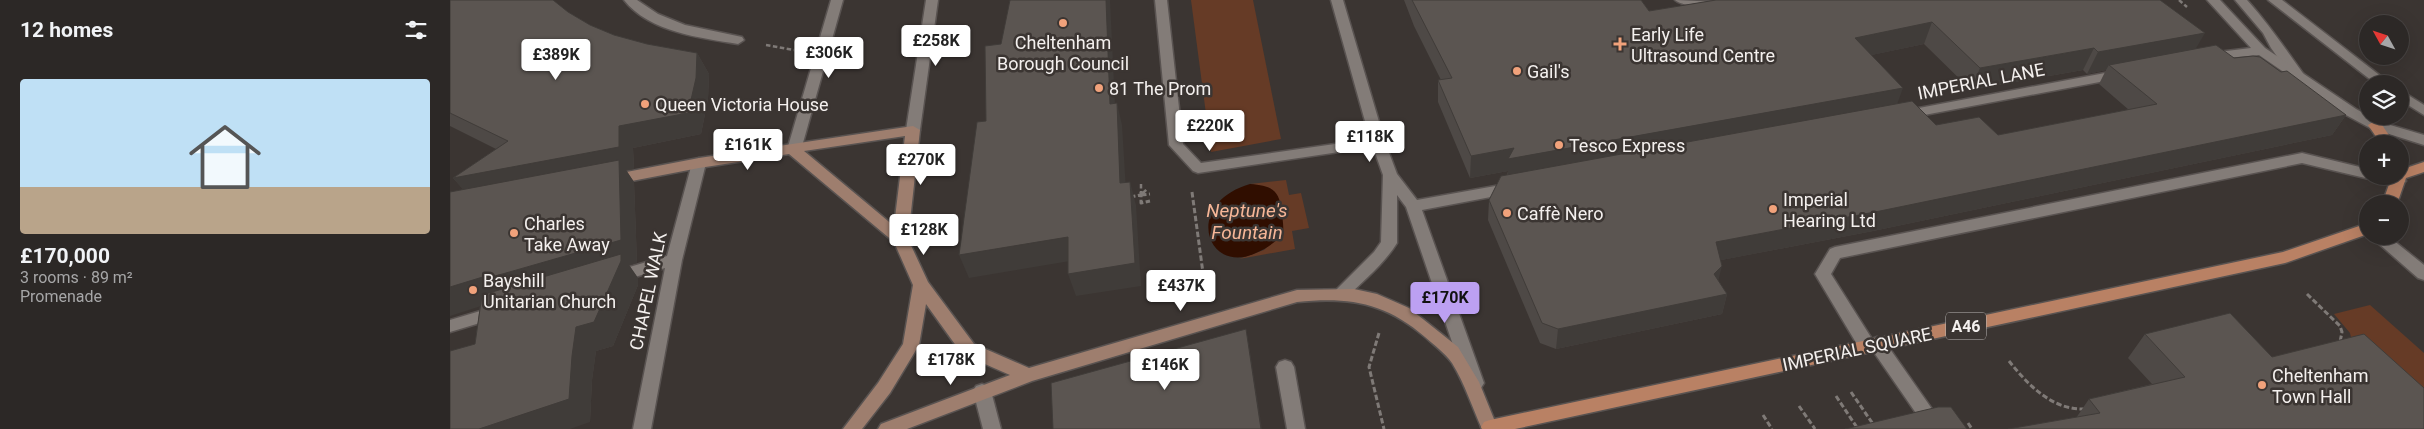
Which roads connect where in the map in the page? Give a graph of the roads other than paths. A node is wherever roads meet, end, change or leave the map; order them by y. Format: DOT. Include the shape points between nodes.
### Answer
graph roads {
  1 [pos="630,0"];
  2 [pos="837,0"];
  3 [pos="932,0"];
  4 [pos="1161,0"];
  5 [pos="1337,0"];
  6 [pos="1681,0"];
  7 [pos="2213,0"];
  8 [pos="2241,0"];
  9 [pos="2274,0"];
  10 [pos="1731,6"];
  11 [pos="738,40"];
  12 [pos="2261,51"];
  13 [pos="2198,60"];
  14 [pos="2140,71"];
  15 [pos="2373,75"];
  16 [pos="2298,76"];
  17 [pos="2409,100"];
  18 [pos="2424,111"];
  19 [pos="1894,116"];
  20 [pos="2359,116"];
  21 [pos="2375,125"];
  22 [pos="913,130"];
  23 [pos="2382,135"];
  24 [pos="2424,140"];
  25 [pos="1378,142"];
  26 [pos="794,150"];
  27 [pos="699,163"];
  28 [pos="2424,167"];
  29 [pos="2359,172"];
  30 [pos="2409,173"];
  31 [pos="1390,174"];
  32 [pos="594,183"];
  33 [pos="1521,186"];
  34 [pos="1413,206"];
  35 [pos="2359,231"];
  36 [pos="900,240"];
  37 [pos="2389,245"];
  38 [pos="674,260"];
  39 [pos="2424,274"];
  40 [pos="599,282"];
  41 [pos="921,285"];
  42 [pos="1341,293"];
  43 [pos="515,307"];
  44 [pos="450,326"];
  45 [pos="1872,345"];
  46 [pos="1285,367"];
  47 [pos="1028,375"];
  48 [pos="982,392"];
  49 [pos="1490,428"];
  50 [pos="642,429"];
  51 [pos="852,429"];
  52 [pos="887,429"];
  53 [pos="992,429"];
  54 [pos="1296,429"];
  55 [pos="1937,429"];
  1 -- 11 [label="street" via="656,18 680,28"];
  2 -- 26 [label="street"];
  3 -- 22 [label="street"];
  4 -- 25 [label="street" via="1176,145 1198,172"];
  5 -- 25 [label="street"];
  6 -- 10 [label="street"];
  7 -- 12 [label="street"];
  8 -- 16 [label="street"];
  9 -- 15 [label="street"];
  12 -- 13 [label="street"];
  12 -- 16 [label="street"];
  14 -- 19 [label="street, IMPERIAL LANE"];
  16 -- 20 [label="street"];
  17 -- 18 [label="street"];
  21 -- 23 [label="main road"];
  21 -- 24 [label="street"];
  22 -- 26 [label="street"];
  22 -- 36 [label="street"];
  25 -- 31 [label="street"];
  26 -- 27 [label="street"];
  26 -- 36 [label="street"];
  27 -- 32 [label="street"];
  27 -- 38 [label="street, CHAPEL WALK"];
  28 -- 30 [label="main road"];
  29 -- 45 [label="street" via="2302,158 1835,253 1823,274"];
  31 -- 34 [label="street"];
  31 -- 42 [label="street" via="1389,243 1380,256"];
  33 -- 34 [label="street"];
  34 -- 49 [label="street"];
  35 -- 45 [label="main road, IMPERIAL SQUARE / A46" via="2285,257"];
  36 -- 41 [label="street"];
  37 -- 39 [label="street"];
  38 -- 40 [label="street"];
  38 -- 50 [label="street, CHAPEL WALK"];
  41 -- 47 [label="street" via="968,349"];
  41 -- 51 [label="street" via="911,346"];
  42 -- 47 [label="street" via="1297,296"];
  42 -- 49 [label="street" via="1388,303 1418,320 1457,357"];
  43 -- 44 [label="street"];
  45 -- 49 [label="main road, IMPERIAL SQUARE / A46"];
  45 -- 55 [label="street"];
  46 -- 54 [label="street"];
  47 -- 48 [label="street"];
  48 -- 52 [label="street"];
  48 -- 53 [label="street"];
}
